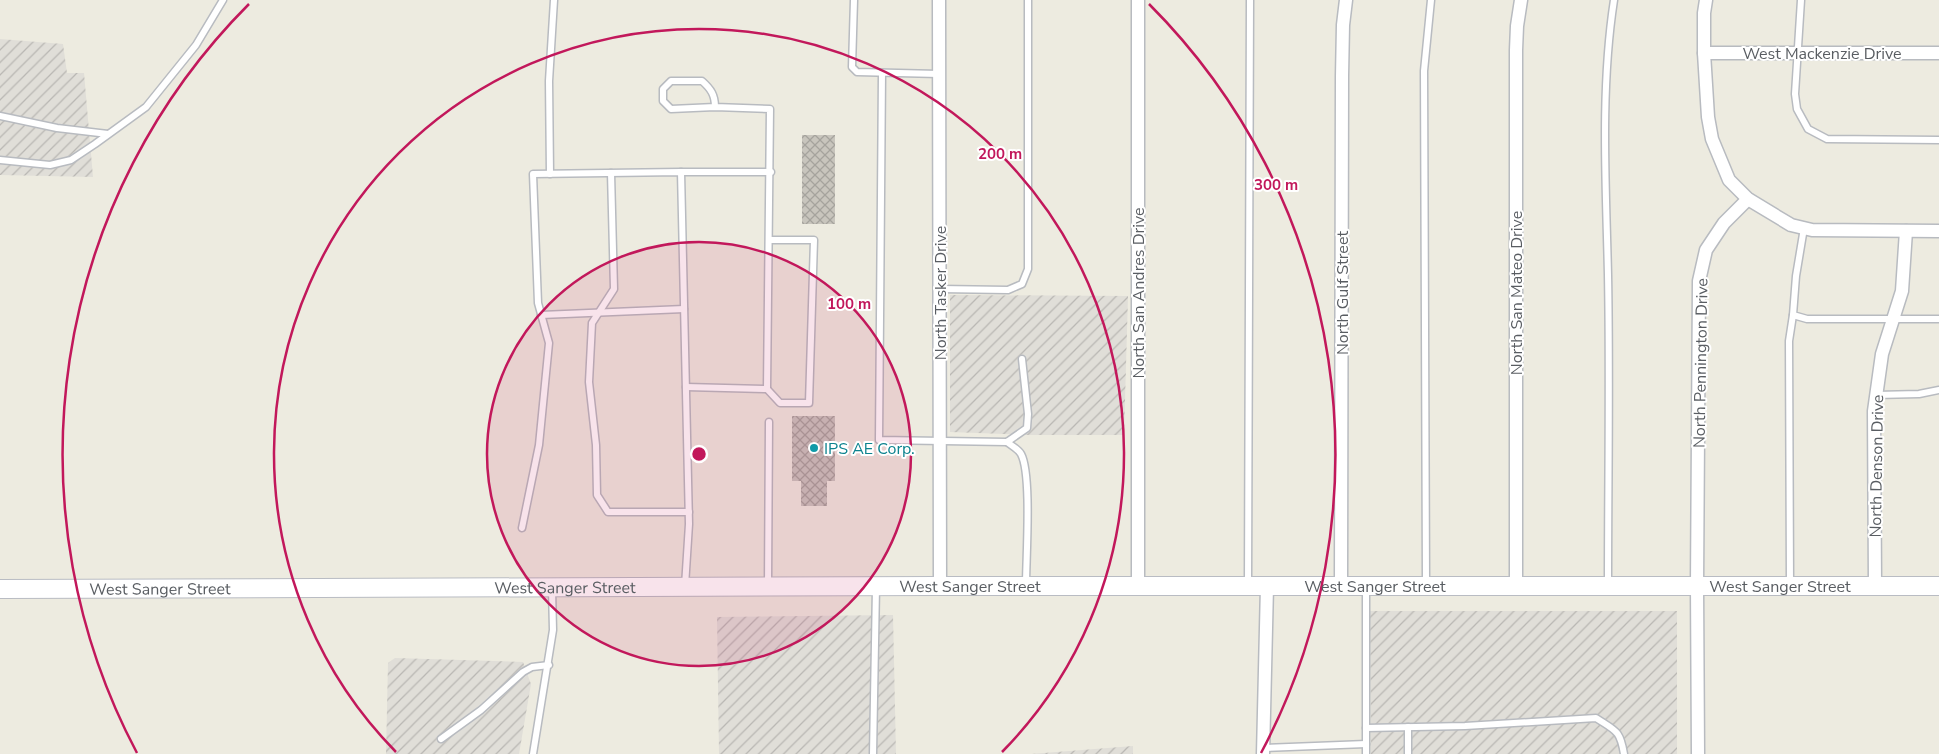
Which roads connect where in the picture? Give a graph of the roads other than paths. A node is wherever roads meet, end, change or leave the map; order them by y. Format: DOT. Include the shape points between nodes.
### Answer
graph roads {
  1 [pos="224,0"];
  2 [pos="554,0"];
  3 [pos="854,0"];
  4 [pos="940,0"];
  5 [pos="1028,0"];
  6 [pos="1138,0"];
  7 [pos="1250,0"];
  8 [pos="1346,0"];
  9 [pos="1431,0"];
  10 [pos="1521,0"];
  11 [pos="1614,0"];
  12 [pos="1706,0"];
  13 [pos="1801,0"];
  14 [pos="1798,52"];
  15 [pos="1704,53"];
  16 [pos="1939,53"];
  17 [pos="882,73"];
  18 [pos="940,74"];
  19 [pos="715,107"];
  20 [pos="0,116"];
  21 [pos="108,134"];
  22 [pos="1939,140"];
  23 [pos="0,160"];
  24 [pos="681,172"];
  25 [pos="771,172"];
  26 [pos="611,173"];
  27 [pos="550,174"];
  28 [pos="1748,199"];
  29 [pos="1804,228"];
  30 [pos="1906,231"];
  31 [pos="1939,231"];
  32 [pos="770,240"];
  33 [pos="940,289"];
  34 [pos="684,309"];
  35 [pos="598,314"];
  36 [pos="541,315"];
  37 [pos="1793,315"];
  38 [pos="1893,319"];
  39 [pos="1939,319"];
  40 [pos="1022,358"];
  41 [pos="686,388"];
  42 [pos="767,389"];
  43 [pos="1939,390"];
  44 [pos="1876,396"];
  45 [pos="769,422"];
  46 [pos="940,440"];
  47 [pos="1007,442"];
  48 [pos="689,512"];
  49 [pos="522,528"];
  50 [pos="876,586"];
  51 [pos="940,586"];
  52 [pos="1026,586"];
  53 [pos="1138,586"];
  54 [pos="1248,586"];
  55 [pos="1267,586"];
  56 [pos="1341,586"];
  57 [pos="1366,586"];
  58 [pos="1426,586"];
  59 [pos="1516,586"];
  60 [pos="1608,586"];
  61 [pos="1697,586"];
  62 [pos="1790,586"];
  63 [pos="1875,586"];
  64 [pos="1939,586"];
  65 [pos="685,587"];
  66 [pos="768,587"];
  67 [pos="552,588"];
  68 [pos="0,589"];
  69 [pos="549,665"];
  70 [pos="1408,727"];
  71 [pos="1366,728"];
  72 [pos="441,739"];
  73 [pos="1366,744"];
  74 [pos="1263,751"];
  75 [pos="533,754"];
  76 [pos="873,754"];
  77 [pos="1366,754"];
  78 [pos="1408,754"];
  79 [pos="1624,754"];
  80 [pos="1698,754"];
  1 -- 21 [label="lane" via="196,45 146,107"];
  2 -- 27 [label="lane" via="549,81"];
  3 -- 17 [label="lane" via="852,67 857,72"];
  4 -- 18 [label="street, North Tasker Drive"];
  5 -- 33 [label="lane" via="1028,269 1022,284 1008,290"];
  6 -- 53 [label="street, North San Andres Drive"];
  7 -- 54 [label="lane"];
  8 -- 56 [label="street, North Gulf Street" via="1342,86"];
  9 -- 58 [label="lane" via="1424,71"];
  10 -- 59 [label="street, North San Mateo Drive" via="1516,50"];
  11 -- 60 [label="lane" via="1605,116"];
  12 -- 15 [label="street"];
  13 -- 14 [label="lane"];
  14 -- 15 [label="street, West Mackenzie Drive"];
  14 -- 16 [label="street, West Mackenzie Drive"];
  14 -- 22 [label="lane" via="1797,109 1808,129 1827,139"];
  15 -- 28 [label="street" via="1712,139 1730,180"];
  17 -- 18 [label="lane"];
  17 -- 46 [label="lane" via="879,440"];
  18 -- 33 [label="street, North Tasker Drive"];
  19 -- 19 [label="lane" via="671,109 663,101 663,89 671,81 702,81 711,89"];
  19 -- 25 [label="lane" via="770,109"];
  20 -- 21 [label="lane"];
  21 -- 23 [label="lane" via="64,162 50,165"];
  24 -- 25 [label="lane"];
  24 -- 26 [label="lane"];
  24 -- 34 [label="lane"];
  25 -- 32 [label="lane"];
  26 -- 27 [label="lane"];
  26 -- 35 [label="lane" via="614,289"];
  27 -- 36 [label="lane" via="533,174"];
  28 -- 29 [label="street" via="1791,225"];
  28 -- 61 [label="street, North Pennington Drive" via="1724,223 1706,250 1699,281"];
  29 -- 30 [label="street"];
  29 -- 37 [label="lane"];
  30 -- 31 [label="street"];
  30 -- 38 [label="street, North Denson Drive" via="1902,291"];
  32 -- 42 [label="lane"];
  32 -- 42 [label="lane" via="814,240 809,403 780,403"];
  33 -- 46 [label="street, North Tasker Drive"];
  34 -- 35 [label="lane"];
  34 -- 41 [label="lane"];
  35 -- 36 [label="lane"];
  35 -- 48 [label="lane" via="592,323 589,382 596,445 597,495 608,512"];
  36 -- 49 [label="lane" via="549,343 539,445"];
  37 -- 38 [label="lane" via="1807,319"];
  37 -- 62 [label="lane" via="1788,396"];
  38 -- 39 [label="lane"];
  38 -- 44 [label="street, North Denson Drive" via="1882,354"];
  40 -- 47 [label="lane" via="1027,428"];
  41 -- 42 [label="lane"];
  41 -- 48 [label="lane"];
  43 -- 44 [label="lane"];
  44 -- 63 [label="street, North Denson Drive"];
  45 -- 66 [label="lane"];
  46 -- 47 [label="lane"];
  46 -- 51 [label="street, North Tasker Drive"];
  47 -- 52 [label="lane" via="1020,452 1024,461"];
  48 -- 65 [label="lane"];
  50 -- 51 [label="main road, West Sanger Street"];
  50 -- 66 [label="main road, West Sanger Street"];
  50 -- 76 [label="lane"];
  51 -- 52 [label="main road, West Sanger Street"];
  52 -- 53 [label="main road, West Sanger Street"];
  53 -- 54 [label="main road, West Sanger Street"];
  54 -- 55 [label="main road, West Sanger Street"];
  55 -- 56 [label="main road, West Sanger Street"];
  55 -- 74 [label="street"];
  56 -- 57 [label="main road, West Sanger Street"];
  57 -- 58 [label="main road, West Sanger Street"];
  57 -- 71 [label="lane"];
  58 -- 59 [label="main road, West Sanger Street"];
  59 -- 60 [label="main road, West Sanger Street"];
  60 -- 61 [label="main road, West Sanger Street"];
  61 -- 62 [label="main road, West Sanger Street"];
  61 -- 80 [label="street, North Pennington Drive"];
  62 -- 63 [label="main road, West Sanger Street"];
  63 -- 64 [label="main road, West Sanger Street"];
  65 -- 66 [label="main road, West Sanger Street"];
  65 -- 67 [label="main road, West Sanger Street"];
  67 -- 68 [label="main road, West Sanger Street"];
  67 -- 69 [label="lane" via="553,630"];
  69 -- 72 [label="lane" via="522,672 481,710"];
  69 -- 75 [label="lane"];
  70 -- 71 [label="lane"];
  70 -- 78 [label="lane"];
  70 -- 79 [label="lane" via="1596,718 1614,729 1621,738"];
  71 -- 73 [label="lane"];
  73 -- 74 [label="lane"];
  73 -- 77 [label="lane"];
}
